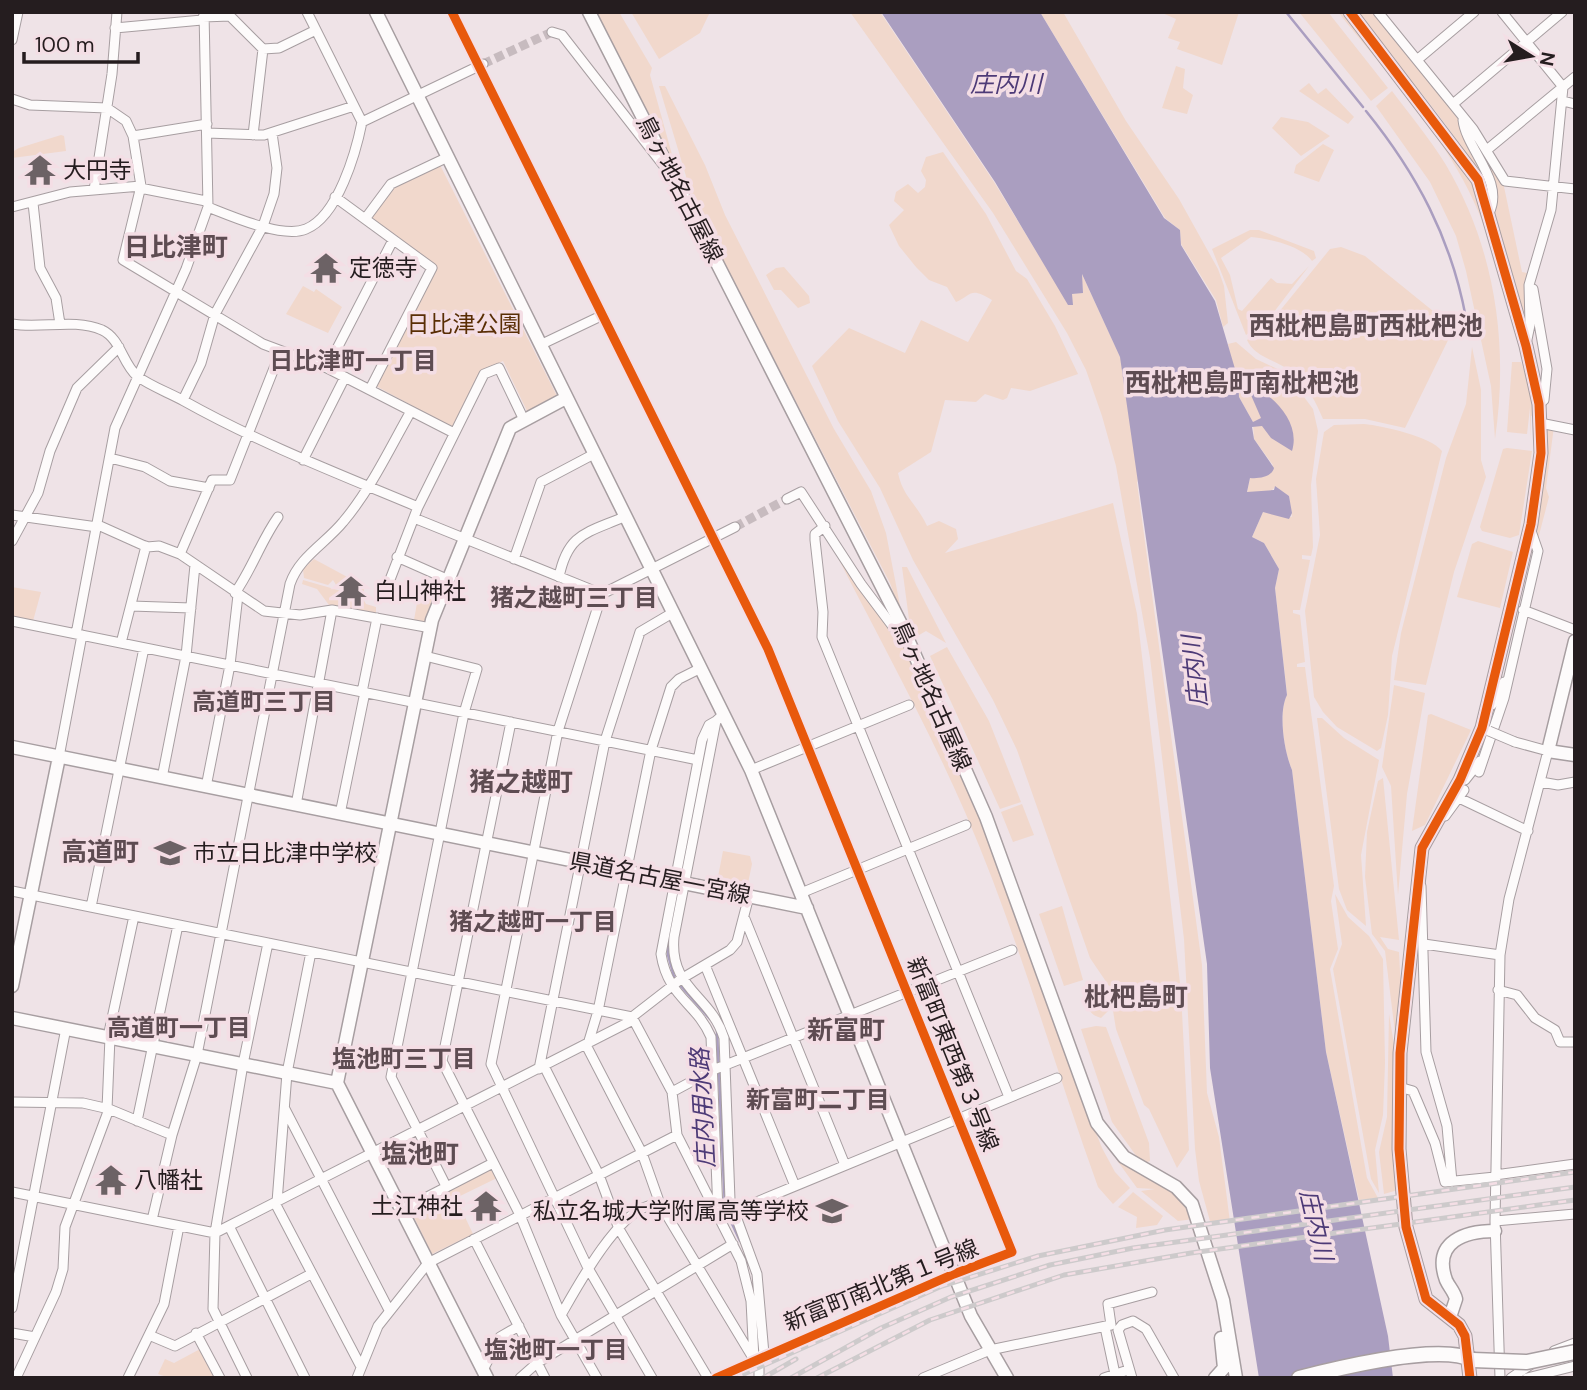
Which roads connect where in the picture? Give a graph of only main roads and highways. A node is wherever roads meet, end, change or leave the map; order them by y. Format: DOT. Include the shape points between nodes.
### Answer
graph roads {
  1 [pos="1575,1352"];
  2 [pos="1299,1378"];
  1 -- 2 [label="main road, bridge" via="1527,1362 1423,1354"];
}
